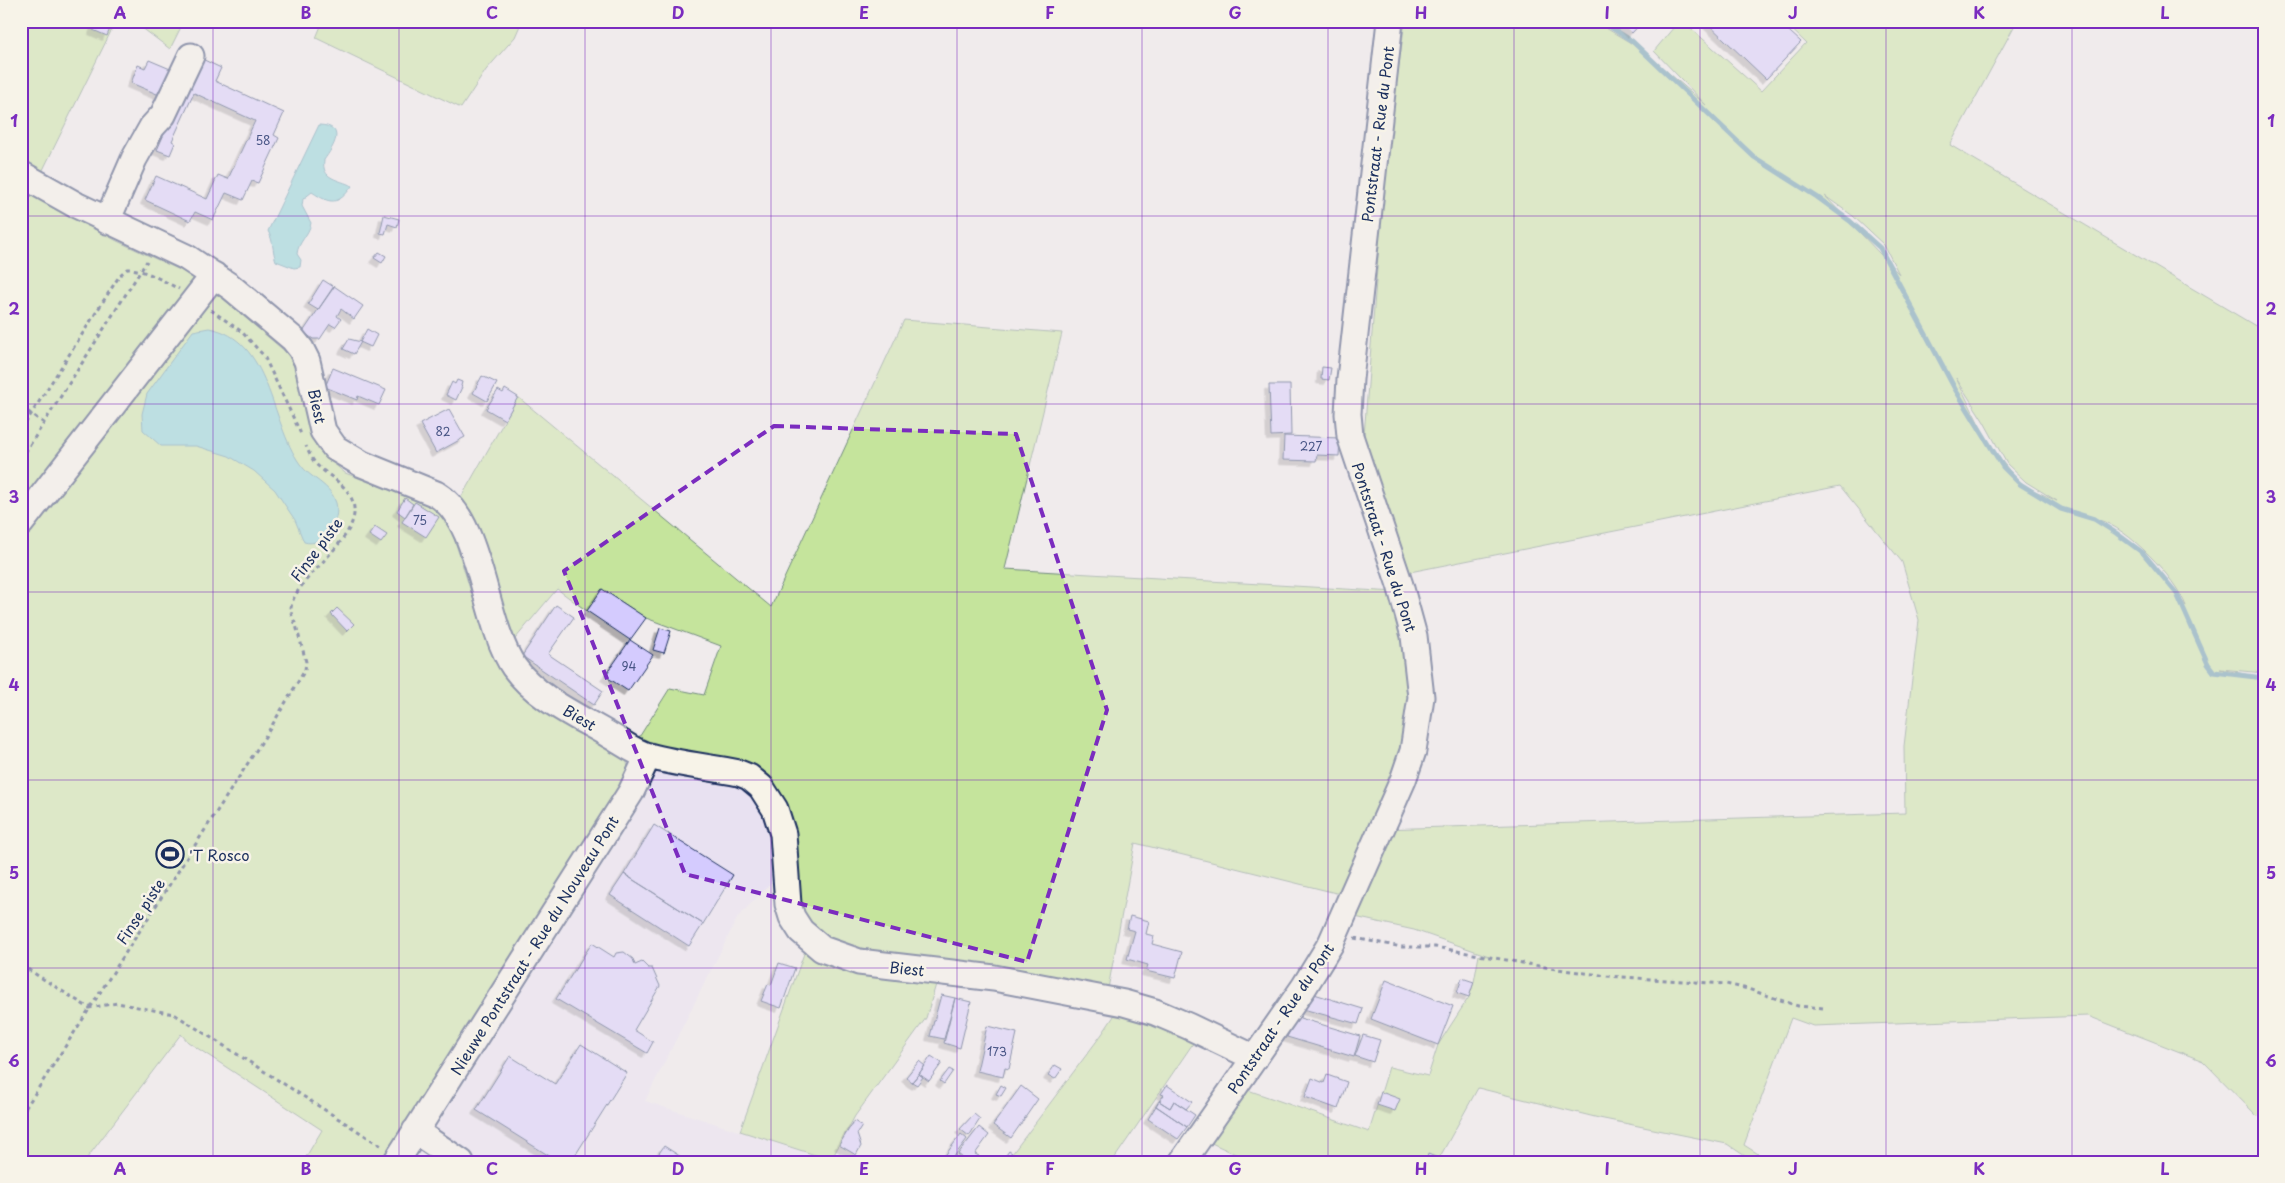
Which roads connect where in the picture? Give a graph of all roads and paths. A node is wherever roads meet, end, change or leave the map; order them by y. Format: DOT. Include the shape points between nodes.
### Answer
graph roads {
  1 [pos="1390,21"];
  2 [pos="191,56"];
  3 [pos="21,174"];
  4 [pos="107,221"];
  5 [pos="157,244"];
  6 [pos="140,272"];
  7 [pos="214,275"];
  8 [pos="196,300"];
  9 [pos="21,407"];
  10 [pos="32,414"];
  11 [pos="44,423"];
  12 [pos="21,430"];
  13 [pos="21,459"];
  14 [pos="21,523"];
  15 [pos="648,756"];
  16 [pos="1336,933"];
  17 [pos="21,965"];
  18 [pos="90,1008"];
  19 [pos="1824,1008"];
  20 [pos="1254,1058"];
  21 [pos="21,1115"];
  22 [pos="415,1132"];
  23 [pos="398,1159"];
  24 [pos="461,1162"];
  25 [pos="1182,1162"];
  1 -- 16 [label="street, Pontstraat - Rue du Pont" via="1348,414 1350,436 1360,470 1414,636 1421,697 1414,751"];
  2 -- 4 [label="street" via="163,115 152,127 134,160"];
  3 -- 4 [label="street, Biest"];
  4 -- 5 [label="street, Biest"];
  5 -- 6 [label="path"];
  5 -- 7 [label="street, Biest"];
  6 -- 8 [label="path, Finse piste" via="156,277"];
  6 -- 10 [label="path" via="127,269 120,275"];
  6 -- 11 [label="path"];
  7 -- 8 [label="street"];
  7 -- 15 [label="street, Biest" via="301,349 307,361 323,431 336,448 362,464 436,494 452,506 466,533 500,641 519,673 554,702"];
  8 -- 14 [label="street"];
  8 -- 18 [label="path, Finse piste" via="242,332 264,356 311,457 350,494 355,509 345,535 294,596 291,610 306,662 305,670"];
  9 -- 10 [label="path"];
  10 -- 11 [label="path"];
  10 -- 12 [label="path"];
  11 -- 13 [label="path"];
  15 -- 20 [label="street, Biest" via="739,773 761,787 775,809 781,827 792,917 801,931 822,949 859,962 994,978 1124,1004 1155,1012"];
  15 -- 22 [label="street, Nieuwe Pontstraat - Rue du Nouveau Pont" via="631,792"];
  16 -- 19 [label="path" via="1402,947 1435,947 1607,976 1726,984 1798,1006"];
  16 -- 20 [label="street, Pontstraat - Rue du Pont" via="1304,987"];
  17 -- 18 [label="path"];
  18 -- 21 [label="path, Finse piste"];
  18 -- 23 [label="path" via="117,1003 174,1014"];
  20 -- 25 [label="street, Pontstraat - Rue du Pont"];
  22 -- 23 [label="street, Nieuwe Pontstraat - Rue du Nouveau Pont"];
  22 -- 24 [label="street"];
}
